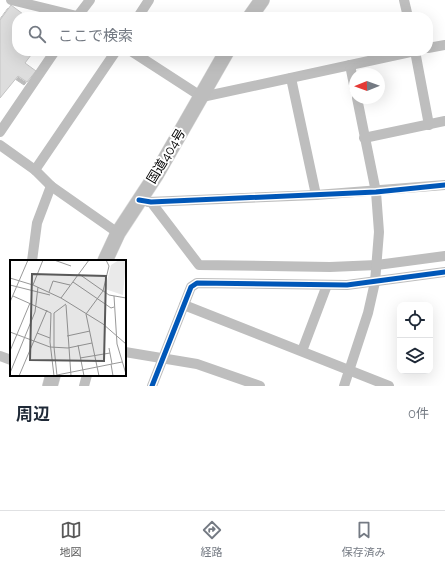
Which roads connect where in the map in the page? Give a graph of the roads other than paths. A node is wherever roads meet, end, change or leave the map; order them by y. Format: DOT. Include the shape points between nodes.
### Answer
graph roads {
  1 [pos="11,0"];
  2 [pos="90,0"];
  3 [pos="149,0"];
  4 [pos="262,0"];
  5 [pos="404,0"];
  6 [pos="62,12"];
  7 [pos="82,12"];
  8 [pos="141,12"];
  9 [pos="254,12"];
  10 [pos="407,12"];
  11 [pos="445,44"];
  12 [pos="433,47"];
  13 [pos="52,56"];
  14 [pos="113,56"];
  15 [pos="140,56"];
  16 [pos="224,56"];
  17 [pos="392,56"];
  18 [pos="416,56"];
  19 [pos="350,65"];
  20 [pos="351,68"];
  21 [pos="290,78"];
  22 [pos="202,97"];
  23 [pos="357,104"];
  24 [pos="445,121"];
  25 [pos="429,125"];
  26 [pos="0,132"];
  27 [pos="364,138"];
  28 [pos="0,145"];
  29 [pos="36,170"];
  30 [pos="445,185"];
  31 [pos="51,186"];
  32 [pos="376,192"];
  33 [pos="316,195"];
  34 [pos="145,201"];
  35 [pos="118,233"];
  36 [pos="445,256"];
  37 [pos="32,260"];
  38 [pos="106,260"];
  39 [pos="445,272"];
  40 [pos="376,273"];
  41 [pos="327,285"];
  42 [pos="184,305"];
  43 [pos="302,351"];
  44 [pos="126,352"];
  45 [pos="0,356"];
  46 [pos="163,357"];
  47 [pos="10,360"];
  48 [pos="349,370"];
  49 [pos="53,376"];
  50 [pos="87,376"];
  51 [pos="50,386"];
  52 [pos="84,386"];
  53 [pos="152,386"];
  54 [pos="260,386"];
  55 [pos="344,386"];
  56 [pos="389,386"];
  1 -- 6 [label="street"];
  2 -- 7 [label="street"];
  3 -- 8 [label="street"];
  4 -- 9 [label="highway"];
  5 -- 10 [label="street"];
  11 -- 12 [label="street"];
  13 -- 26 [label="street"];
  14 -- 29 [label="street"];
  15 -- 22 [label="street"];
  16 -- 22 [label="highway, 国道404号"];
  17 -- 19 [label="street"];
  18 -- 25 [label="street"];
  19 -- 20 [label="street"];
  19 -- 21 [label="street"];
  21 -- 22 [label="street"];
  21 -- 33 [label="street"];
  22 -- 34 [label="highway, 国道404号"];
  23 -- 27 [label="street"];
  24 -- 25 [label="street"];
  25 -- 27 [label="street"];
  27 -- 32 [label="street"];
  28 -- 29 [label="street"];
  29 -- 31 [label="street"];
  30 -- 32 [label="street"];
  31 -- 35 [label="street"];
  31 -- 37 [label="street" via="37,223"];
  32 -- 33 [label="street"];
  32 -- 40 [label="street" via="379,232"];
  33 -- 34 [label="street"];
  34 -- 35 [label="highway, 国道404号"];
  34 -- 40 [label="street" via="199,265 330,267"];
  35 -- 38 [label="highway, 国道404号"];
  36 -- 40 [label="street"];
  39 -- 40 [label="street"];
  40 -- 41 [label="street"];
  40 -- 48 [label="street" via="364,327"];
  41 -- 42 [label="street" via="197,283 191,287"];
  41 -- 43 [label="street"];
  42 -- 43 [label="street"];
  42 -- 46 [label="street"];
  43 -- 48 [label="street"];
  44 -- 46 [label="street"];
  45 -- 47 [label="street"];
  46 -- 53 [label="street"];
  46 -- 54 [label="street" via="197,364"];
  48 -- 55 [label="street"];
  48 -- 56 [label="street"];
  49 -- 51 [label="highway"];
  50 -- 52 [label="street"];
}
